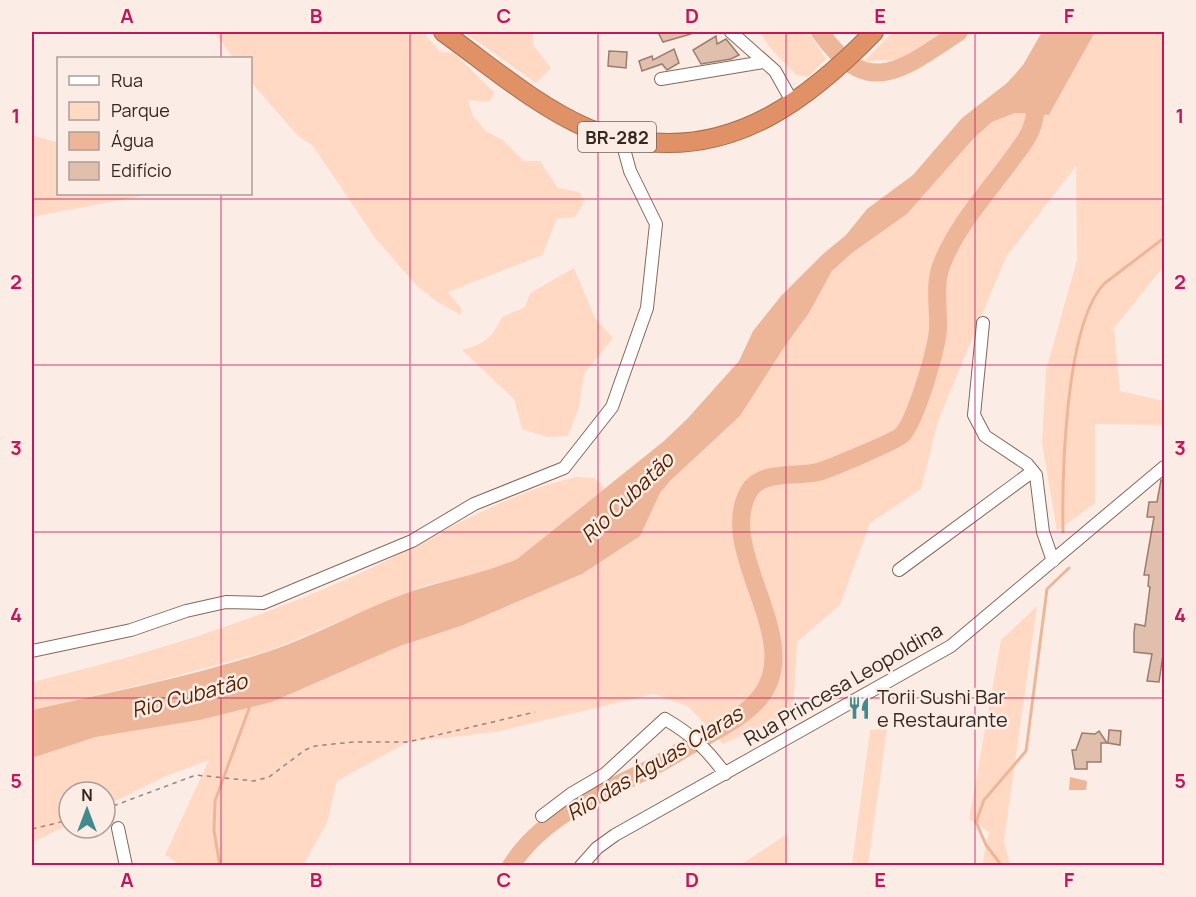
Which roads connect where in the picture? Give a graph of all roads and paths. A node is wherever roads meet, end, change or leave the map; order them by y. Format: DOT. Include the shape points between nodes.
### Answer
graph roads {
  1 [pos="443,32"];
  2 [pos="730,32"];
  3 [pos="874,32"];
  4 [pos="764,62"];
  5 [pos="661,79"];
  6 [pos="793,103"];
  7 [pos="621,138"];
  8 [pos="983,323"];
  9 [pos="1164,467"];
  10 [pos="1033,471"];
  11 [pos="1053,561"];
  12 [pos="899,570"];
  13 [pos="32,651"];
  14 [pos="535,712"];
  15 [pos="725,774"];
  16 [pos="117,805"];
  17 [pos="543,816"];
  18 [pos="57,823"];
  19 [pos="118,828"];
  20 [pos="32,829"];
  21 [pos="126,866"];
  22 [pos="581,866"];
  1 -- 7 [label="highway, BR-282" via="560,115"];
  2 -- 4 [label="street"];
  3 -- 6 [label="highway, BR-282" via="839,67"];
  4 -- 5 [label="street"];
  4 -- 6 [label="street" via="775,71"];
  6 -- 7 [label="highway, BR-282" via="764,121 690,143"];
  7 -- 13 [label="street" via="630,171 656,224 647,308 612,407 564,468 474,504 412,542 263,603 226,602 131,630"];
  8 -- 10 [label="street" via="974,415 985,436"];
  9 -- 11 [label="street, Rua Princesa Leopoldina"];
  10 -- 11 [label="street" via="1039,482 1043,532"];
  10 -- 12 [label="street"];
  11 -- 15 [label="street, Rua Princesa Leopoldina" via="937,655"];
  14 -- 16 [label="path" via="408,742 315,746 269,777 254,782 196,775"];
  15 -- 17 [label="street" via="707,749 687,731 664,719 605,774"];
  15 -- 22 [label="street, Rua Princesa Leopoldina" via="606,841"];
  18 -- 20 [label="path"];
  19 -- 21 [label="street"];
}
